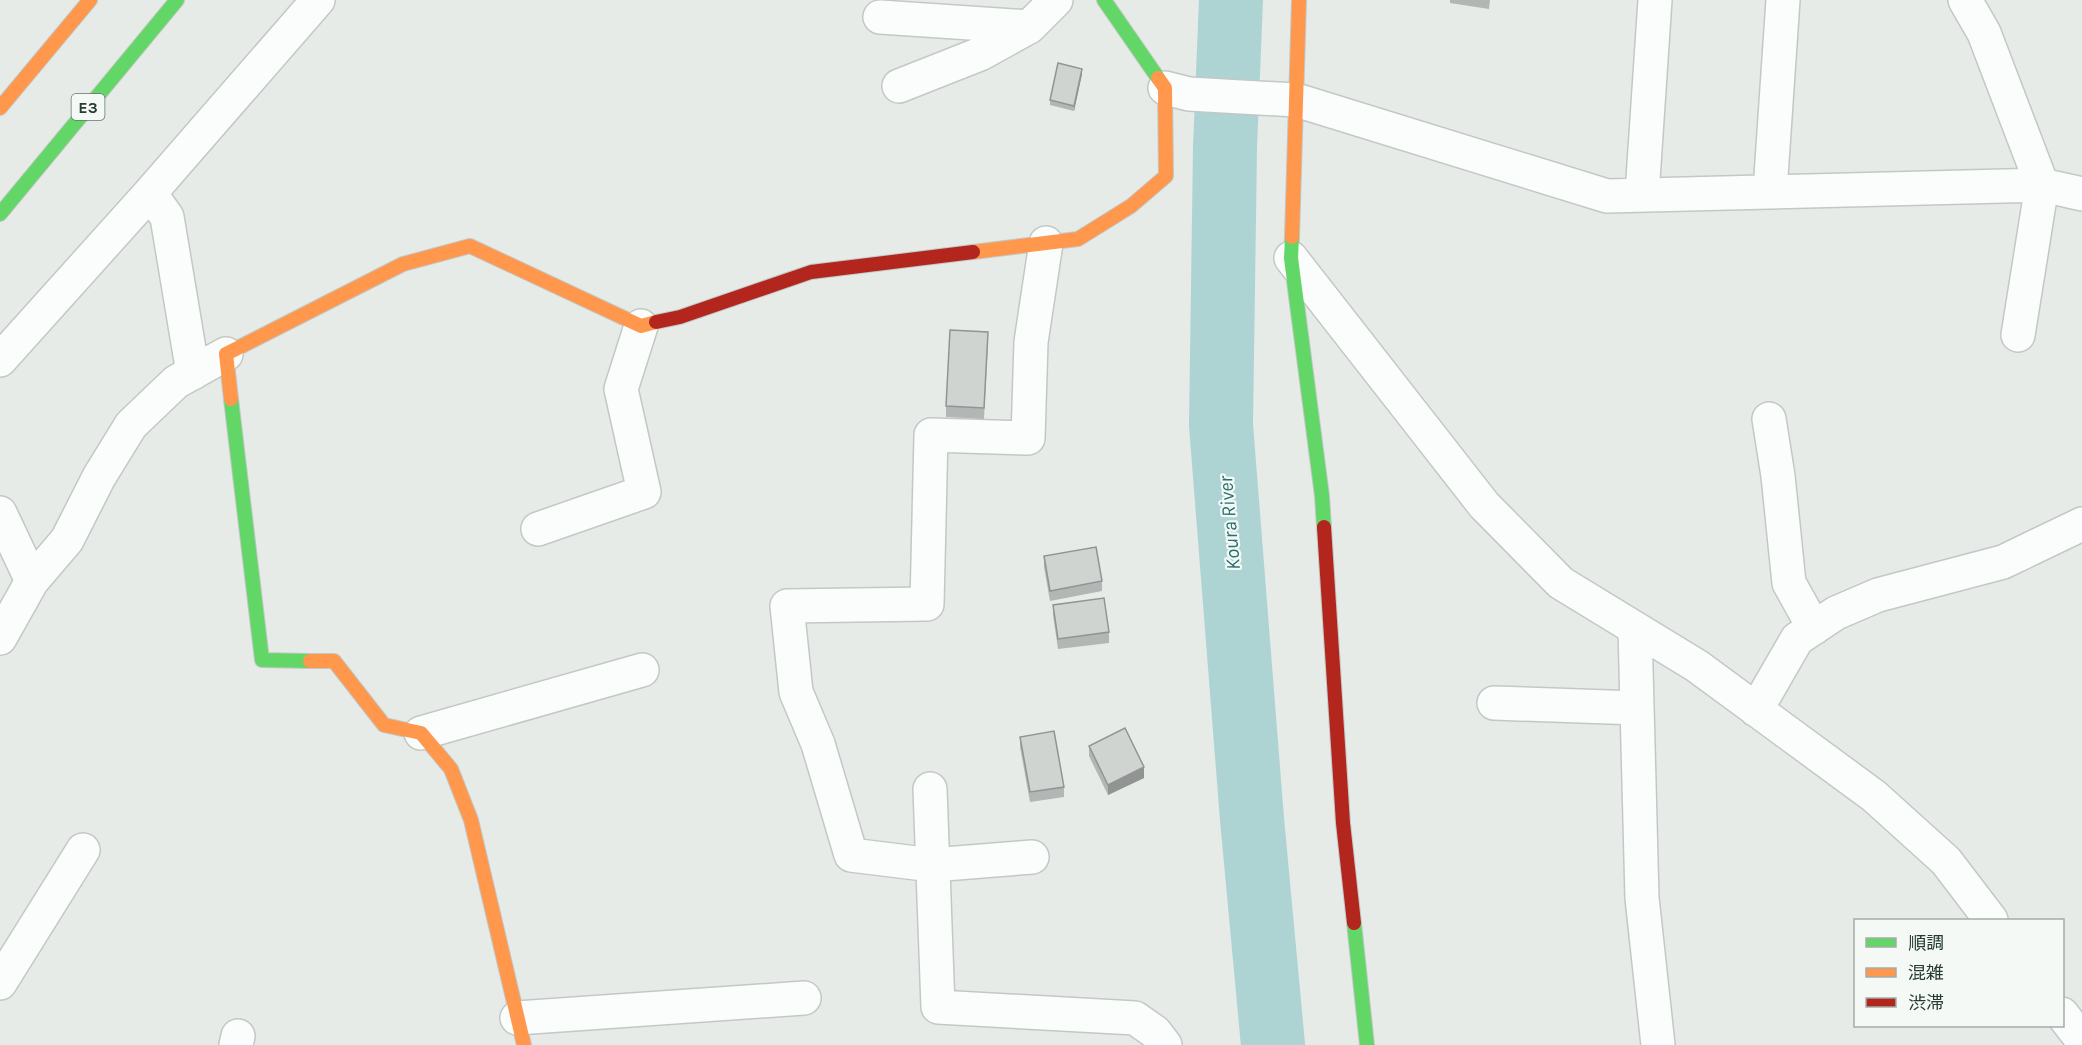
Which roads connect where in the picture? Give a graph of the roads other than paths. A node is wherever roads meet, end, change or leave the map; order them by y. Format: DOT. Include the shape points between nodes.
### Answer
graph roads {
  1 [pos="90,0"];
  2 [pos="177,0"];
  3 [pos="318,0"];
  4 [pos="1056,0"];
  5 [pos="1104,0"];
  6 [pos="1299,0"];
  7 [pos="1655,0"];
  8 [pos="1783,0"];
  9 [pos="1965,0"];
  10 [pos="880,17"];
  11 [pos="1029,27"];
  12 [pos="899,86"];
  13 [pos="1177,91"];
  14 [pos="1286,99"];
  15 [pos="0,108"];
  16 [pos="2042,185"];
  17 [pos="1770,191"];
  18 [pos="150,193"];
  19 [pos="1642,194"];
  20 [pos="2082,194"];
  21 [pos="0,214"];
  22 [pos="1046,243"];
  23 [pos="1292,258"];
  24 [pos="641,326"];
  25 [pos="2018,335"];
  26 [pos="226,354"];
  27 [pos="0,360"];
  28 [pos="193,373"];
  29 [pos="1768,419"];
  30 [pos="0,513"];
  31 [pos="2082,524"];
  32 [pos="538,529"];
  33 [pos="32,581"];
  34 [pos="1635,628"];
  35 [pos="1814,628"];
  36 [pos="0,638"];
  37 [pos="642,670"];
  38 [pos="1494,703"];
  39 [pos="1637,708"];
  40 [pos="1756,710"];
  41 [pos="421,733"];
  42 [pos="930,789"];
  43 [pos="83,850"];
  44 [pos="1032,857"];
  45 [pos="932,865"];
  46 [pos="1990,919"];
  47 [pos="0,983"];
  48 [pos="804,998"];
  49 [pos="2064,1017"];
  50 [pos="520,1031"];
  51 [pos="2082,1040"];
  52 [pos="1165,1045"];
  53 [pos="1367,1045"];
  54 [pos="1658,1045"];
  1 -- 15 [label="main road"];
  2 -- 21 [label="main road, E3"];
  3 -- 18 [label="street"];
  4 -- 11 [label="street"];
  5 -- 13 [label="main road"];
  6 -- 14 [label="main road"];
  7 -- 19 [label="street"];
  8 -- 17 [label="street"];
  9 -- 16 [label="street" via="1984,33"];
  10 -- 11 [label="street"];
  11 -- 12 [label="street" via="980,54"];
  13 -- 14 [label="street"];
  13 -- 22 [label="main road" via="1166,176 1131,206 1078,239"];
  14 -- 19 [label="street" via="1607,196"];
  14 -- 23 [label="main road"];
  16 -- 17 [label="street"];
  16 -- 20 [label="street"];
  16 -- 25 [label="street"];
  17 -- 19 [label="street"];
  18 -- 27 [label="street"];
  18 -- 28 [label="street" via="167,217"];
  22 -- 24 [label="main road" via="811,272 680,317"];
  22 -- 45 [label="street" via="1031,342 1028,438 931,435 927,604 787,606 796,692 818,744 851,855"];
  23 -- 34 [label="street" via="1484,505 1561,583"];
  23 -- 53 [label="main road" via="1322,496 1343,823"];
  24 -- 26 [label="main road" via="470,246 403,264"];
  24 -- 32 [label="street" via="621,389 644,492"];
  26 -- 28 [label="street"];
  26 -- 41 [label="main road" via="262,660 334,661 384,725"];
  28 -- 33 [label="street" via="176,382 131,425 67,540"];
  29 -- 35 [label="street" via="1789,583"];
  30 -- 33 [label="street"];
  31 -- 35 [label="street" via="2003,562 1878,595 1836,613"];
  33 -- 36 [label="street"];
  34 -- 39 [label="street"];
  34 -- 40 [label="street" via="1697,666"];
  35 -- 40 [label="street" via="1797,639"];
  37 -- 41 [label="street"];
  38 -- 39 [label="street"];
  39 -- 54 [label="street" via="1642,898"];
  40 -- 46 [label="street" via="1882,804 1946,861"];
  41 -- 50 [label="main road" via="451,769 471,820"];
  42 -- 45 [label="street"];
  43 -- 47 [label="street"];
  44 -- 45 [label="street"];
  45 -- 52 [label="street" via="938,1007 1135,1018"];
  48 -- 50 [label="street"];
  49 -- 51 [label="street"];
}
